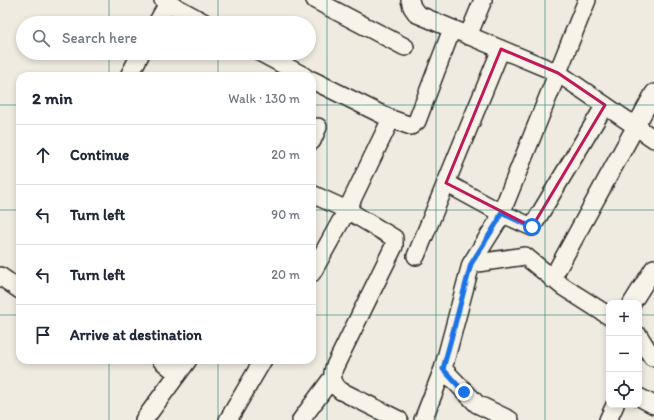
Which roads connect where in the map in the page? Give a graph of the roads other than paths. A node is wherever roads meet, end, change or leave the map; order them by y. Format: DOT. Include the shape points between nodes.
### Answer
graph roads {
  1 [pos="315,0"];
  2 [pos="410,0"];
  3 [pos="482,0"];
  4 [pos="587,0"];
  5 [pos="167,1"];
  6 [pos="160,16"];
  7 [pos="193,16"];
  8 [pos="452,29"];
  9 [pos="468,36"];
  10 [pos="405,47"];
  11 [pos="501,49"];
  12 [pos="137,60"];
  13 [pos="274,60"];
  14 [pos="131,72"];
  15 [pos="297,72"];
  16 [pos="558,73"];
  17 [pos="316,82"];
  18 [pos="654,92"];
  19 [pos="605,105"];
  20 [pos="391,119"];
  21 [pos="635,126"];
  22 [pos="654,139"];
  23 [pos="446,183"];
  24 [pos="316,196"];
  25 [pos="347,210"];
  26 [pos="501,213"];
  27 [pos="416,256"];
  28 [pos="471,264"];
  29 [pos="316,266"];
  30 [pos="654,268"];
  31 [pos="0,276"];
  32 [pos="552,278"];
  33 [pos="16,287"];
  34 [pos="634,300"];
  35 [pos="606,314"];
  36 [pos="642,344"];
  37 [pos="648,360"];
  38 [pos="166,364"];
  39 [pos="185,364"];
  40 [pos="260,364"];
  41 [pos="443,369"];
  42 [pos="178,374"];
  43 [pos="332,378"];
  44 [pos="642,399"];
  45 [pos="654,406"];
  46 [pos="614,408"];
  47 [pos="144,420"];
  48 [pos="228,420"];
  49 [pos="301,420"];
  50 [pos="399,420"];
  51 [pos="423,420"];
  52 [pos="510,420"];
  53 [pos="608,420"];
  1 -- 10 [label="street"];
  2 -- 8 [label="street" via="417,14"];
  3 -- 9 [label="street"];
  4 -- 16 [label="street"];
  5 -- 6 [label="street"];
  5 -- 7 [label="street"];
  8 -- 9 [label="street"];
  8 -- 20 [label="street" via="415,124 407,126"];
  9 -- 11 [label="street"];
  11 -- 16 [label="street"];
  11 -- 23 [label="street"];
  12 -- 14 [label="street"];
  13 -- 15 [label="street"];
  16 -- 19 [label="street"];
  16 -- 26 [label="street"];
  17 -- 20 [label="street"];
  18 -- 21 [label="street"];
  19 -- 21 [label="street"];
  19 -- 26 [label="street" via="534,226"];
  20 -- 25 [label="street"];
  21 -- 22 [label="street"];
  21 -- 32 [label="street"];
  23 -- 26 [label="street"];
  23 -- 27 [label="street"];
  24 -- 25 [label="street"];
  25 -- 29 [label="street"];
  25 -- 43 [label="street" via="392,235 394,241 334,368"];
  26 -- 28 [label="street"];
  28 -- 32 [label="street" via="525,256"];
  28 -- 41 [label="street"];
  30 -- 34 [label="street"];
  31 -- 33 [label="street"];
  32 -- 35 [label="street"];
  36 -- 37 [label="street"];
  38 -- 42 [label="street"];
  39 -- 42 [label="street"];
  40 -- 48 [label="street"];
  41 -- 51 [label="street"];
  41 -- 52 [label="street" via="477,404"];
  42 -- 47 [label="street"];
  43 -- 49 [label="street"];
  43 -- 50 [label="street" via="334,385 341,391"];
  44 -- 45 [label="street"];
  46 -- 53 [label="street"];
}
